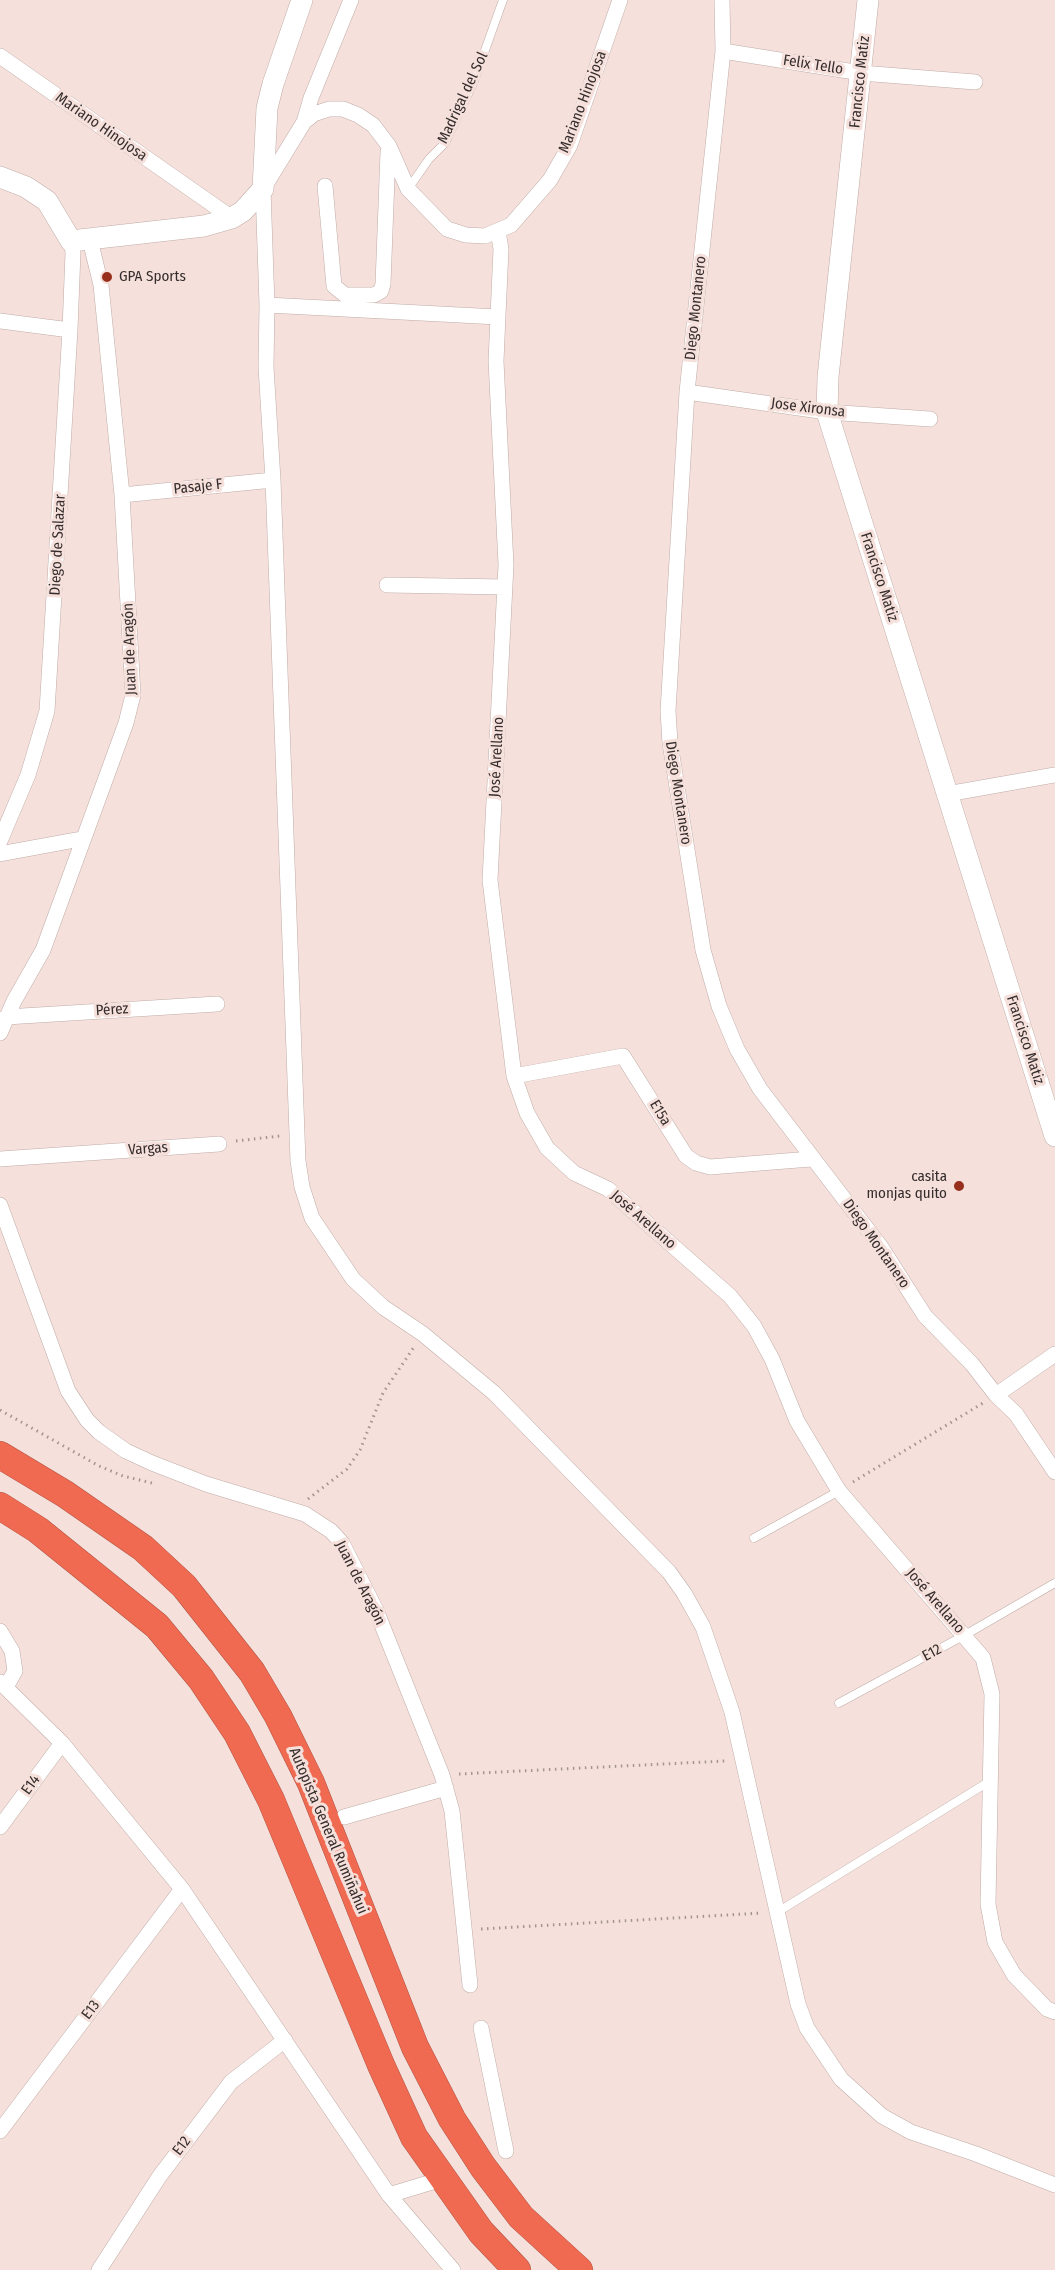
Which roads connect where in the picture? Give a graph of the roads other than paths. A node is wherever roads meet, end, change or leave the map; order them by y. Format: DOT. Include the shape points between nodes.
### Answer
graph roads {
  1 [pos="302,0"];
  2 [pos="351,0"];
  3 [pos="503,0"];
  4 [pos="620,0"];
  5 [pos="722,0"];
  6 [pos="868,0"];
  7 [pos="723,51"];
  8 [pos="0,56"];
  9 [pos="861,73"];
  10 [pos="975,82"];
  11 [pos="304,122"];
  12 [pos="389,146"];
  13 [pos="0,177"];
  14 [pos="325,186"];
  15 [pos="263,189"];
  16 [pos="408,189"];
  17 [pos="232,218"];
  18 [pos="498,231"];
  19 [pos="81,241"];
  20 [pos="267,305"];
  21 [pos="498,317"];
  22 [pos="0,321"];
  23 [pos="70,330"];
  24 [pos="687,392"];
  25 [pos="827,412"];
  26 [pos="930,419"];
  27 [pos="273,480"];
  28 [pos="122,495"];
  29 [pos="387,585"];
  30 [pos="505,588"];
  31 [pos="1055,775"];
  32 [pos="947,794"];
  33 [pos="81,839"];
  34 [pos="0,841"];
  35 [pos="0,854"];
  36 [pos="217,1004"];
  37 [pos="6,1017"];
  38 [pos="0,1033"];
  39 [pos="514,1076"];
  40 [pos="1052,1113"];
  41 [pos="1055,1136"];
  42 [pos="219,1144"];
  43 [pos="0,1159"];
  44 [pos="811,1159"];
  45 [pos="0,1204"];
  46 [pos="1055,1354"];
  47 [pos="996,1395"];
  48 [pos="0,1455"];
  49 [pos="1055,1472"];
  50 [pos="839,1491"];
  51 [pos="0,1506"];
  52 [pos="754,1538"];
  53 [pos="1055,1583"];
  54 [pos="0,1631"];
  55 [pos="965,1635"];
  56 [pos="3,1684"];
  57 [pos="839,1703"];
  58 [pos="62,1743"];
  59 [pos="991,1780"];
  60 [pos="444,1782"];
  61 [pos="344,1817"];
  62 [pos="0,1827"];
  63 [pos="182,1888"];
  64 [pos="776,1912"];
  65 [pos="470,1985"];
  66 [pos="1055,2012"];
  67 [pos="482,2028"];
  68 [pos="285,2040"];
  69 [pos="0,2131"];
  70 [pos="506,2151"];
  71 [pos="509,2177"];
  72 [pos="442,2179"];
  73 [pos="1055,2186"];
  74 [pos="389,2195"];
  75 [pos="511,2205"];
  76 [pos="99,2270"];
  77 [pos="453,2270"];
  78 [pos="518,2270"];
  79 [pos="579,2270"];
  1 -- 15 [label="street" via="267,108"];
  2 -- 11 [label="street"];
  3 -- 16 [label="lane, Madrigal del Sol" via="474,81 445,143"];
  4 -- 18 [label="street, Mariano Hinojosa" via="570,145 536,198 511,225"];
  5 -- 7 [label="street, Diego Montanero"];
  6 -- 9 [label="street, Francisco Matiz"];
  7 -- 9 [label="street, Felix Tello"];
  7 -- 24 [label="street, Diego Montanero"];
  8 -- 17 [label="street, Mariano Hinojosa"];
  9 -- 10 [label="street, Felix Tello"];
  9 -- 25 [label="street, Francisco Matiz"];
  11 -- 12 [label="street, Mariano Hinojosa" via="314,114 343,109 373,125"];
  11 -- 15 [label="street"];
  12 -- 14 [label="street" via="383,284 374,295 345,295 334,286"];
  12 -- 16 [label="street, Mariano Hinojosa"];
  13 -- 19 [label="street" via="47,201"];
  15 -- 17 [label="street"];
  15 -- 20 [label="street"];
  16 -- 18 [label="street, Mariano Hinojosa" via="447,229 485,236"];
  17 -- 19 [label="street" via="204,226"];
  18 -- 21 [label="street, José Arellano"];
  19 -- 23 [label="street, Diego de Salazar" via="74,252"];
  19 -- 28 [label="street, Juan de Aragón" via="101,285"];
  20 -- 21 [label="street"];
  20 -- 27 [label="street" via="266,367"];
  21 -- 30 [label="street, José Arellano" via="496,361"];
  22 -- 23 [label="street"];
  23 -- 34 [label="street, Diego de Salazar" via="47,711 28,775"];
  24 -- 25 [label="street, Jose Xironsa"];
  24 -- 44 [label="street, Diego Montanero" via="668,711 703,950 719,1006 737,1049 760,1089"];
  25 -- 26 [label="street, Jose Xironsa"];
  25 -- 32 [label="street, Francisco Matiz"];
  27 -- 28 [label="street, Pasaje F"];
  27 -- 64 [label="street" via="297,1134 302,1187 312,1218 353,1279 494,1393 669,1572 704,1627 732,1712"];
  28 -- 33 [label="street, Juan de Aragón" via="133,694 126,723"];
  29 -- 30 [label="street"];
  30 -- 39 [label="street, José Arellano" via="490,880"];
  31 -- 32 [label="street"];
  32 -- 40 [label="street, Francisco Matiz"];
  33 -- 35 [label="street"];
  33 -- 37 [label="street, Juan de Aragón" via="43,950"];
  36 -- 37 [label="street, Pérez"];
  37 -- 38 [label="street, Juan de Aragón"];
  39 -- 44 [label="street, E15a" via="623,1056 686,1156 696,1163 710,1167"];
  39 -- 50 [label="street, José Arellano" via="527,1113 547,1148 574,1173 608,1189 730,1296 754,1326 797,1421"];
  40 -- 41 [label="street, Francisco Matiz"];
  42 -- 43 [label="street, Vargas"];
  44 -- 47 [label="street, Diego Montanero" via="881,1247 925,1316"];
  45 -- 60 [label="street, Juan de Aragón" via="61,1375 77,1407 93,1426 112,1443 152,1463 318,1521 342,1543 376,1610"];
  46 -- 47 [label="street"];
  47 -- 49 [label="street, Diego Montanero" via="1016,1414"];
  48 -- 75 [label="highway, Autopista General Rumiñahui" via="143,1548 184,1586 252,1672 311,1783 415,2047 452,2119"];
  50 -- 52 [label="lane"];
  50 -- 55 [label="street, José Arellano"];
  51 -- 72 [label="highway" via="47,1538 157,1626 225,1715 271,1800 414,2137"];
  53 -- 55 [label="lane, E12"];
  54 -- 56 [label="street" via="12,1651 15,1671"];
  55 -- 57 [label="lane, E12"];
  55 -- 59 [label="street, José Arellano" via="983,1658 992,1694"];
  56 -- 58 [label="street"];
  58 -- 62 [label="street, E14"];
  58 -- 63 [label="street"];
  59 -- 64 [label="lane"];
  59 -- 66 [label="street, José Arellano" via="988,1904 995,1942 1014,1975"];
  60 -- 61 [label="street"];
  60 -- 65 [label="street, Juan de Aragón" via="452,1811"];
  63 -- 68 [label="street"];
  63 -- 69 [label="street, E13"];
  64 -- 73 [label="street" via="807,2028 858,2097 911,2132"];
  67 -- 70 [label="street"];
  68 -- 74 [label="street"];
  68 -- 76 [label="street, E12" via="231,2082 159,2178"];
  71 -- 75 [label="street"];
  72 -- 74 [label="street"];
  72 -- 78 [label="highway" via="481,2232"];
  74 -- 77 [label="street"];
  75 -- 79 [label="highway, Autopista General Rumiñahui"];
}
